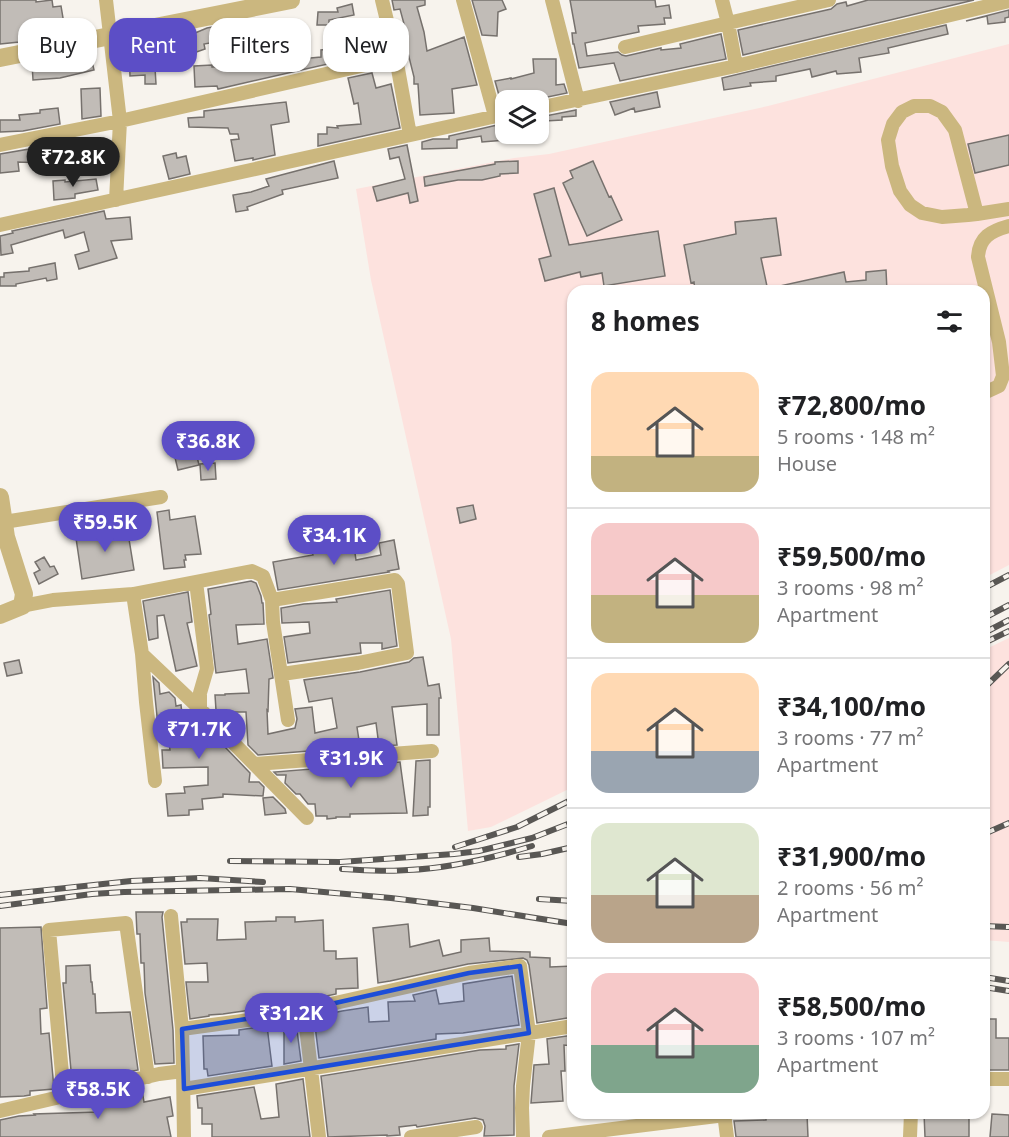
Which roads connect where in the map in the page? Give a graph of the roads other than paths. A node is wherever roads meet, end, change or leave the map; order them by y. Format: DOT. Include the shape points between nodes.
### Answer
graph roads {
  1 [pos="106,0"];
  2 [pos="291,0"];
  3 [pos="382,0"];
  4 [pos="463,0"];
  5 [pos="552,0"];
  6 [pos="722,0"];
  7 [pos="829,0"];
  8 [pos="1009,1"];
  9 [pos="386,18"];
  10 [pos="197,19"];
  11 [pos="728,23"];
  12 [pos="109,27"];
  13 [pos="109,36"];
  14 [pos="625,47"];
  15 [pos="0,58"];
  16 [pos="736,66"];
  17 [pos="114,72"];
  18 [pos="335,72"];
  19 [pos="399,72"];
  20 [pos="495,99"];
  21 [pos="578,100"];
  22 [pos="549,106"];
  23 [pos="495,116"];
  24 [pos="120,121"];
  25 [pos="410,135"];
  26 [pos="0,145"];
  27 [pos="116,200"];
  28 [pos="1009,209"];
  29 [pos="977,214"];
  30 [pos="0,225"];
  31 [pos="1009,226"];
  32 [pos="985,285"];
  33 [pos="990,306"];
  34 [pos="990,390"];
  35 [pos="161,496"];
  36 [pos="0,497"];
  37 [pos="3,532"];
  38 [pos="196,582"];
  39 [pos="133,594"];
  40 [pos="272,600"];
  41 [pos="22,606"];
  42 [pos="0,615"];
  43 [pos="142,654"];
  44 [pos="282,674"];
  45 [pos="200,709"];
  46 [pos="288,720"];
  47 [pos="432,751"];
  48 [pos="255,764"];
  49 [pos="155,781"];
  50 [pos="307,818"];
  51 [pos="171,916"];
  52 [pos="304,1010"];
  53 [pos="567,1027"];
  54 [pos="182,1029"];
  55 [pos="529,1033"];
  56 [pos="311,1070"];
  57 [pos="183,1071"];
  58 [pos="148,1077"];
  59 [pos="990,1079"];
  60 [pos="1009,1079"];
  61 [pos="184,1089"];
  62 [pos="64,1096"];
  63 [pos="0,1112"];
  64 [pos="686,1119"];
  65 [pos="724,1119"];
  66 [pos="911,1119"];
  67 [pos="476,1127"];
  68 [pos="184,1137"];
  69 [pos="319,1137"];
  70 [pos="411,1137"];
  71 [pos="523,1137"];
  72 [pos="549,1137"];
  73 [pos="726,1137"];
  74 [pos="910,1137"];
  1 -- 12 [label="street"];
  2 -- 10 [label="street"];
  3 -- 9 [label="street"];
  4 -- 20 [label="street"];
  5 -- 21 [label="street"];
  6 -- 11 [label="street"];
  7 -- 11 [label="street"];
  8 -- 16 [label="street"];
  11 -- 14 [label="street"];
  11 -- 16 [label="street"];
  13 -- 15 [label="street"];
  16 -- 21 [label="street"];
  17 -- 24 [label="street"];
  18 -- 24 [label="street"];
  19 -- 25 [label="street"];
  21 -- 22 [label="street"];
  23 -- 25 [label="street"];
  24 -- 26 [label="street"];
  24 -- 27 [label="street"];
  25 -- 27 [label="street"];
  27 -- 30 [label="street"];
  28 -- 29 [label="street"];
  29 -- 29 [label="street" via="942,217 922,213 910,205 900,191 888,140 902,112 914,106 930,106 942,112 955,130"];
  31 -- 32 [label="street" via="997,229 978,248"];
  33 -- 34 [label="street" via="1004,376 999,386"];
  35 -- 37 [label="street"];
  36 -- 37 [label="street"];
  37 -- 41 [label="street" via="24,594"];
  38 -- 39 [label="street"];
  38 -- 40 [label="street" via="252,572 263,576"];
  38 -- 45 [label="street" via="207,669"];
  39 -- 41 [label="street"];
  39 -- 43 [label="street"];
  40 -- 44 [label="street"];
  40 -- 44 [label="street" via="395,580 405,632 406,653"];
  41 -- 42 [label="street"];
  43 -- 45 [label="street"];
  43 -- 49 [label="street"];
  44 -- 46 [label="street"];
  45 -- 48 [label="street"];
  47 -- 48 [label="street"];
  48 -- 50 [label="street"];
  51 -- 54 [label="street"];
  52 -- 54 [label="street"];
  52 -- 55 [label="street" via="469,973 520,966"];
  52 -- 56 [label="street"];
  53 -- 55 [label="street"];
  54 -- 57 [label="street"];
  55 -- 56 [label="street"];
  55 -- 71 [label="street"];
  56 -- 61 [label="street"];
  56 -- 69 [label="street"];
  57 -- 58 [label="street"];
  57 -- 61 [label="street"];
  58 -- 62 [label="street"];
  58 -- 62 [label="street" via="126,923 49,930"];
  59 -- 60 [label="street"];
  61 -- 68 [label="street"];
  62 -- 63 [label="street"];
  64 -- 72 [label="street"];
  65 -- 73 [label="street"];
  66 -- 74 [label="street"];
  67 -- 70 [label="street"];
}
